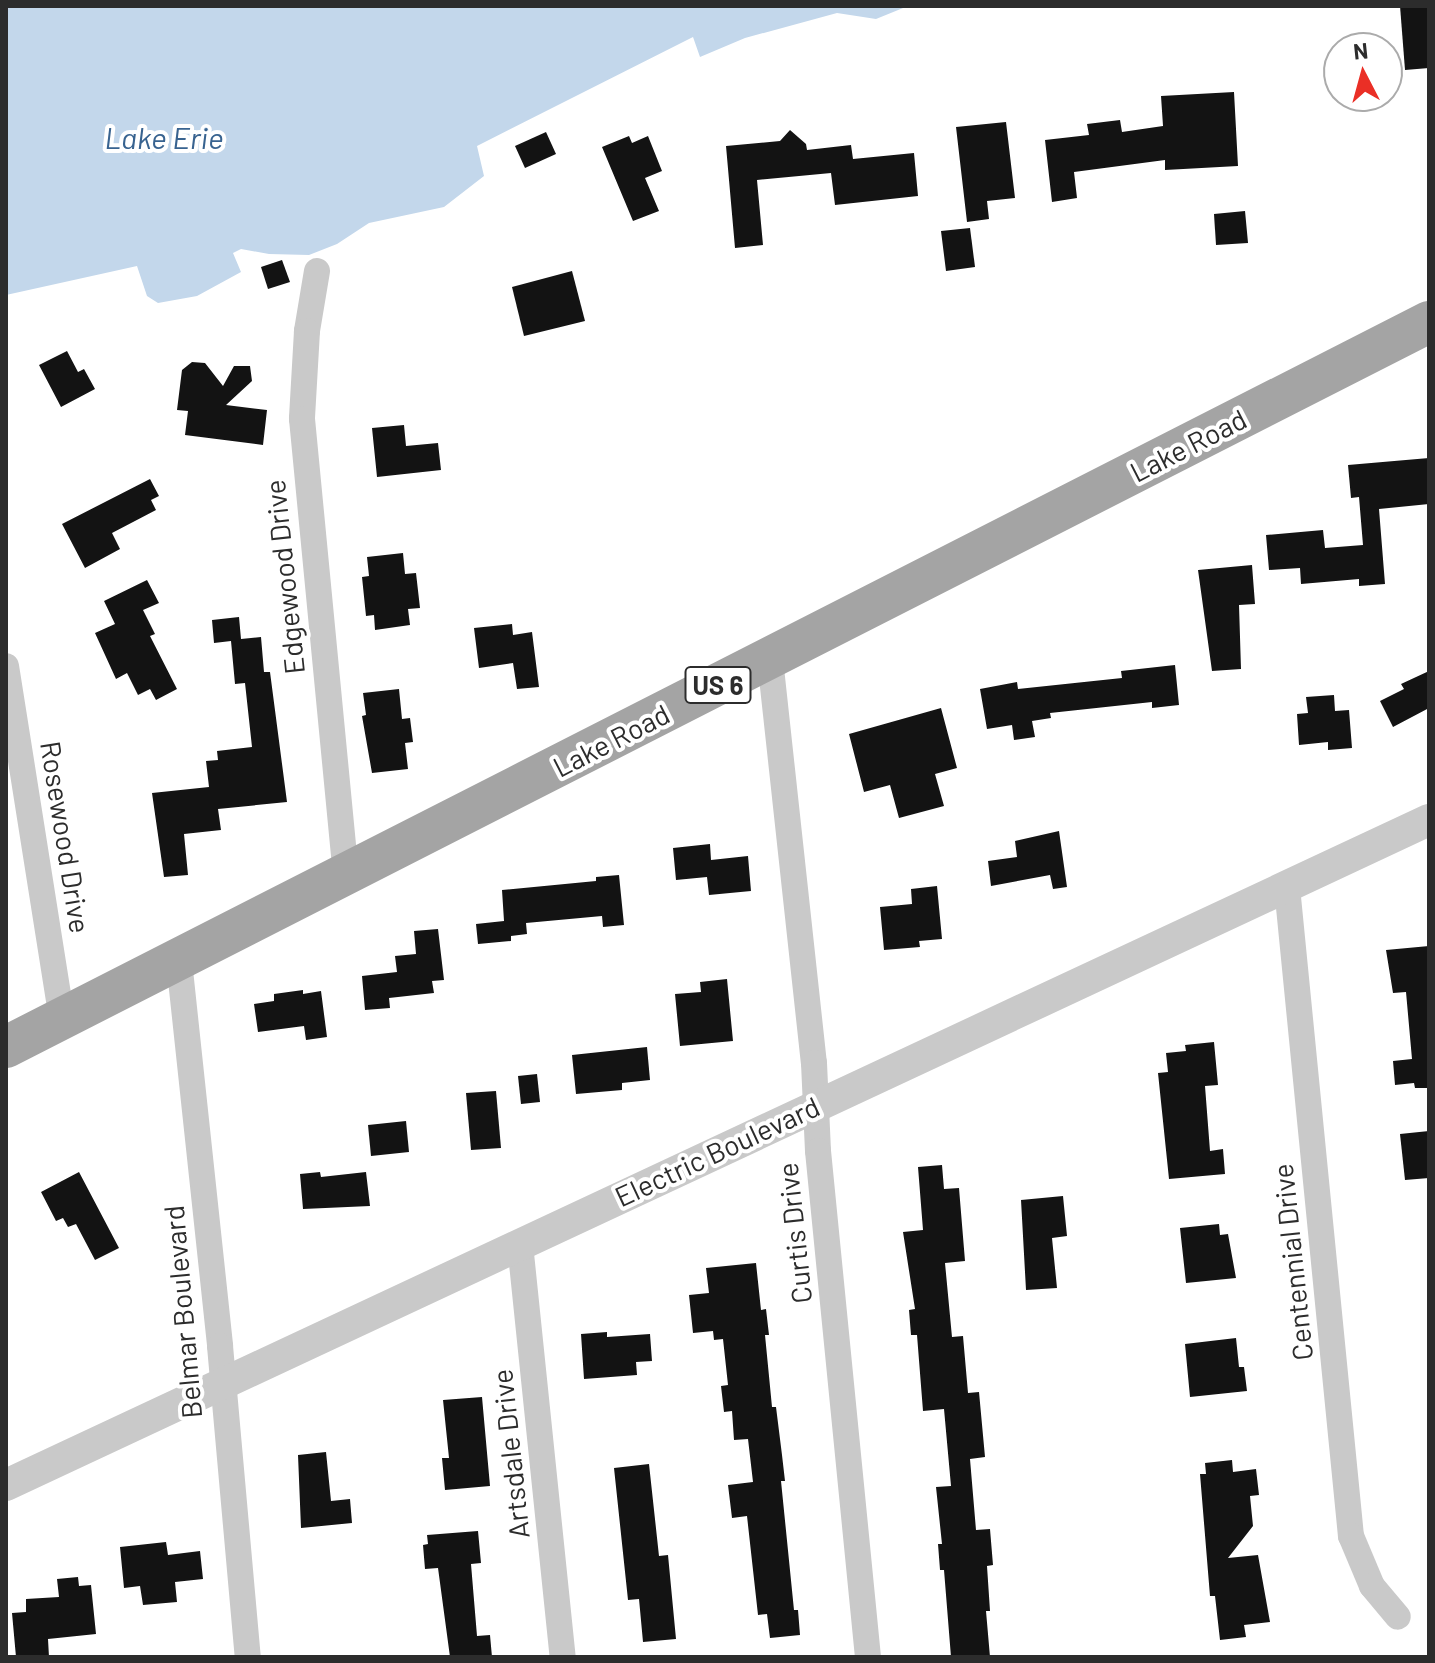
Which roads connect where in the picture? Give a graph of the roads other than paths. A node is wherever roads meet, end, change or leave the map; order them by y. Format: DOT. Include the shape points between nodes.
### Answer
graph roads {
  1 [pos="317,271"];
  2 [pos="1429,322"];
  3 [pos="770,659"];
  4 [pos="6,666"];
  5 [pos="1429,820"];
  6 [pos="346,876"];
  7 [pos="1287,887"];
  8 [pos="179,961"];
  9 [pos="62,1019"];
  10 [pos="6,1047"];
  11 [pos="816,1104"];
  12 [pos="520,1244"];
  13 [pos="223,1385"];
  14 [pos="6,1485"];
  15 [pos="1398,1617"];
  16 [pos="248,1657"];
  17 [pos="563,1657"];
  18 [pos="868,1657"];
  1 -- 6 [label="street, Edgewood Drive" via="302,419"];
  2 -- 3 [label="main road, Lake Road / US 6"];
  3 -- 6 [label="main road, Lake Road / US 6"];
  3 -- 11 [label="street, Curtis Drive"];
  4 -- 9 [label="street, Rosewood Drive"];
  5 -- 7 [label="street, Electric Boulevard"];
  6 -- 8 [label="main road, Lake Road / US 6"];
  7 -- 11 [label="street, Electric Boulevard"];
  7 -- 15 [label="street, Centennial Drive" via="1351,1536 1372,1586"];
  8 -- 9 [label="main road, Lake Road / US 6"];
  8 -- 13 [label="street, Belmar Boulevard"];
  9 -- 10 [label="main road, Lake Road / US 6"];
  11 -- 12 [label="street, Electric Boulevard"];
  11 -- 18 [label="street, Curtis Drive"];
  12 -- 13 [label="street, Electric Boulevard"];
  12 -- 17 [label="street, Artsdale Drive"];
  13 -- 14 [label="street, Electric Boulevard"];
  13 -- 16 [label="street, Belmar Boulevard"];
}
